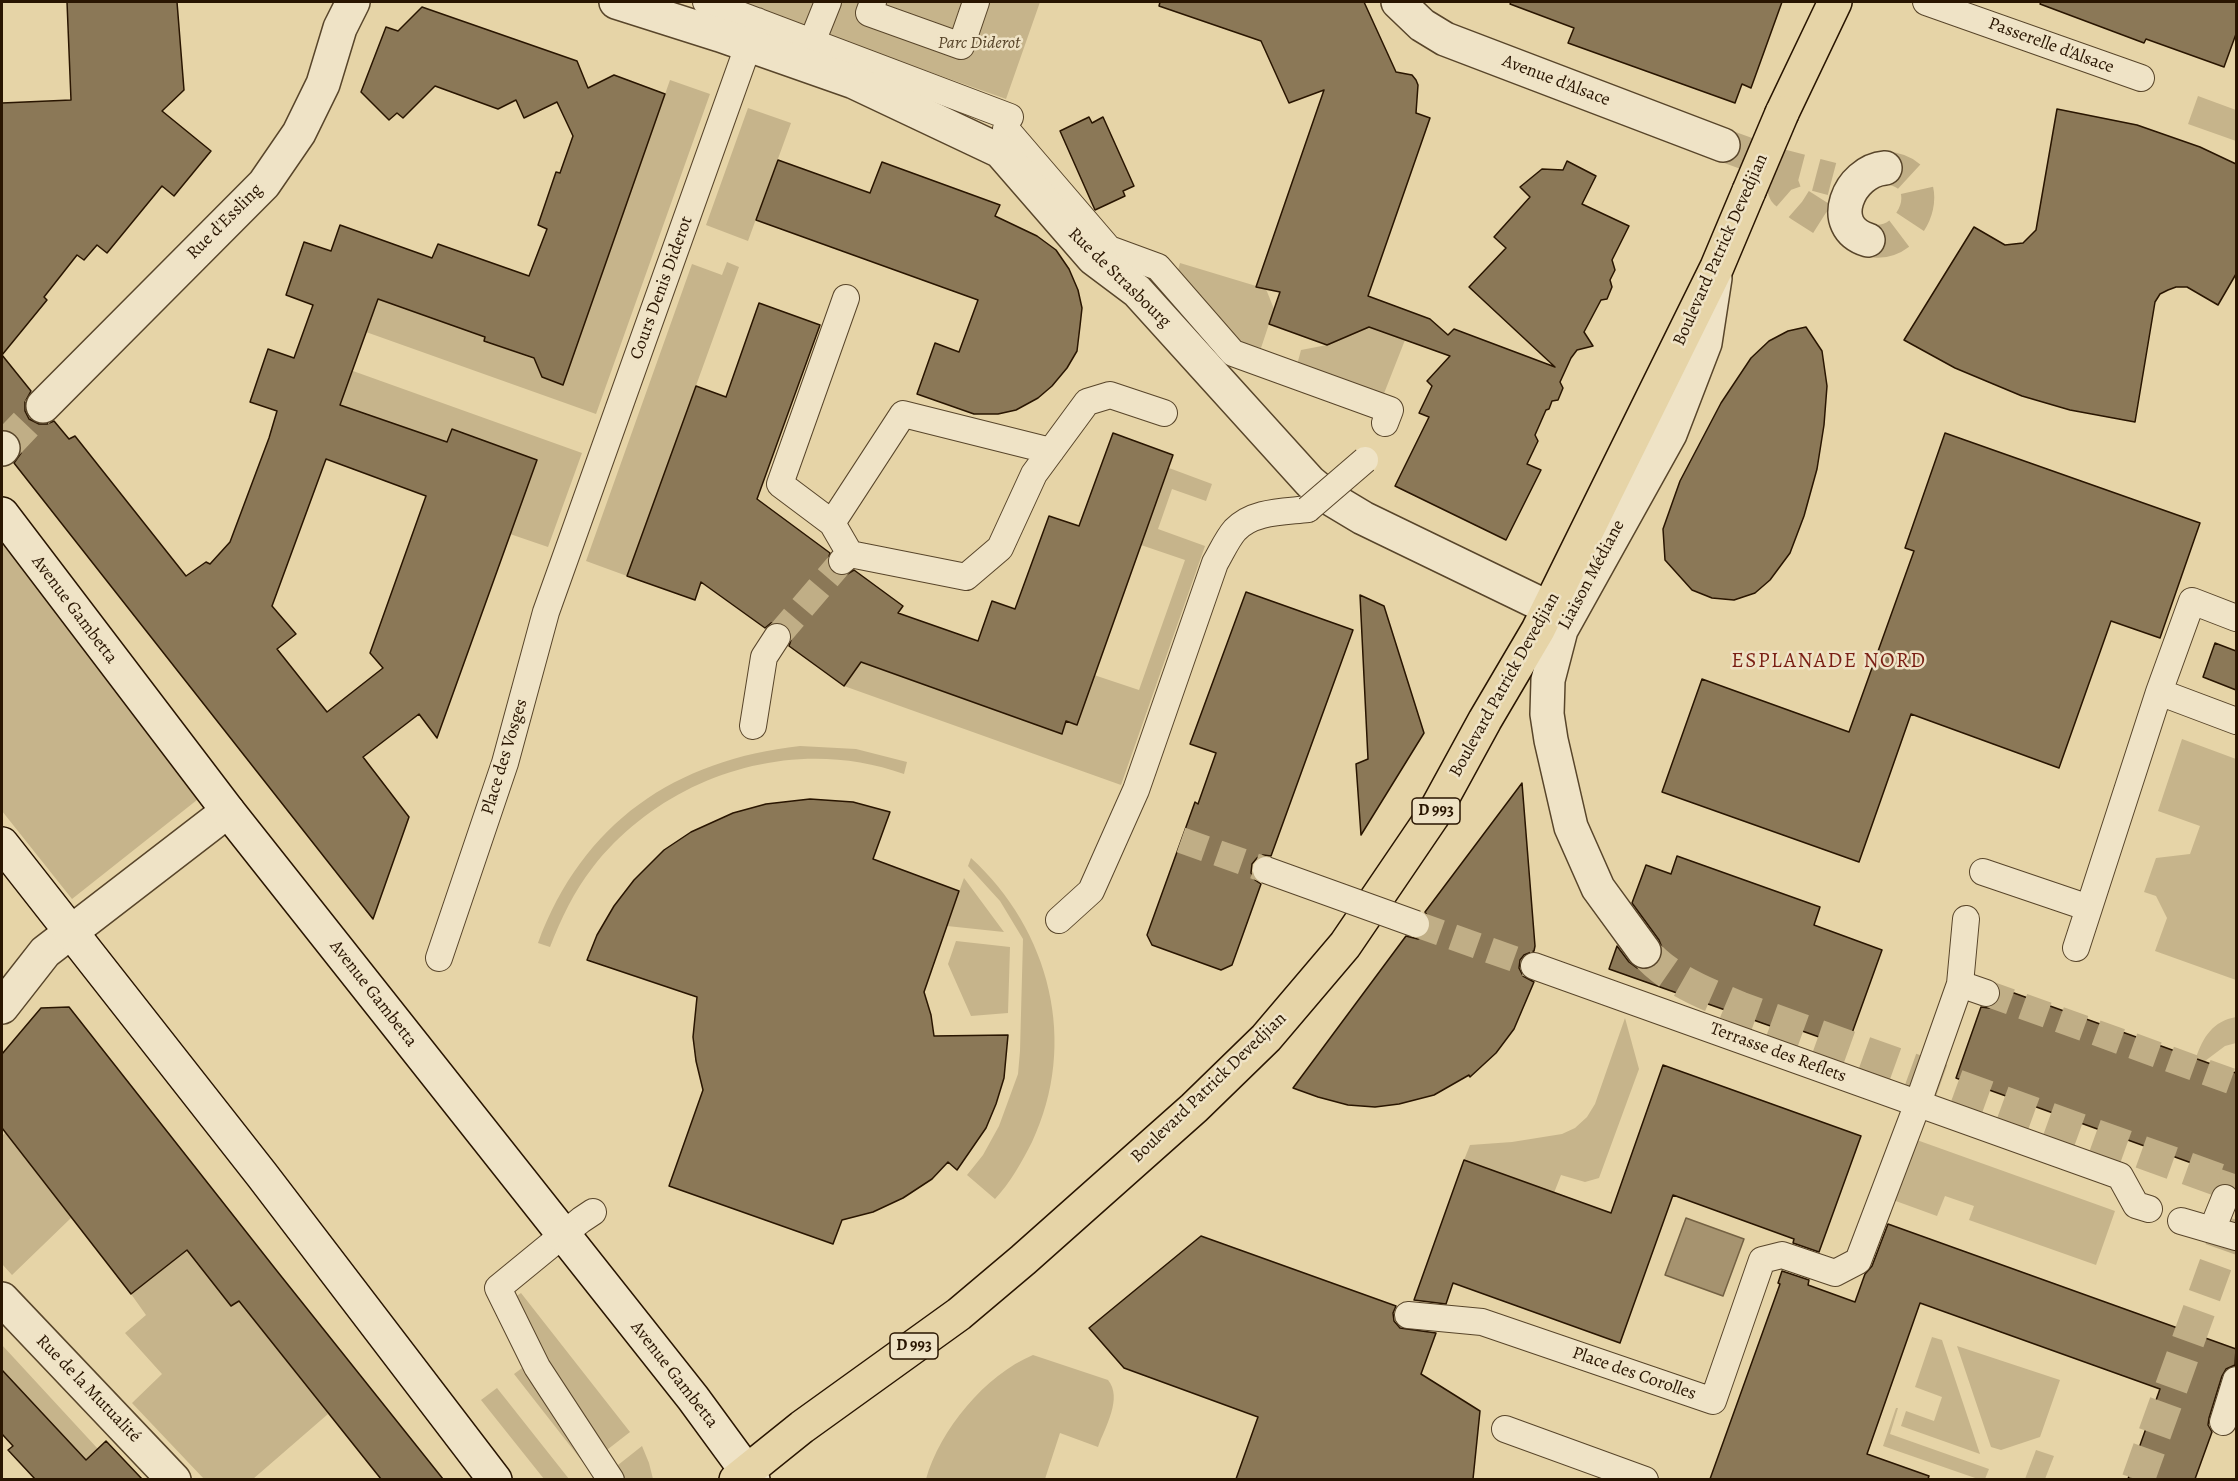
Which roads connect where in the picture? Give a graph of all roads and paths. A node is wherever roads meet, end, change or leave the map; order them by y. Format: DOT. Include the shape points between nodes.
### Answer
graph roads {
  1 [pos="353,2"];
  2 [pos="616,2"];
  3 [pos="828,2"];
  4 [pos="873,2"];
  5 [pos="976,2"];
  6 [pos="1398,2"];
  7 [pos="1835,2"];
  8 [pos="1926,2"];
  9 [pos="713,3"];
  10 [pos="752,33"];
  11 [pos="812,42"];
  12 [pos="2141,78"];
  13 [pos="1008,124"];
  14 [pos="1723,145"];
  15 [pos="1832,179"];
  16 [pos="1847,228"];
  17 [pos="1717,267"];
  18 [pos="846,298"];
  19 [pos="43,406"];
  20 [pos="1164,413"];
  21 [pos="1385,423"];
  22 [pos="1051,451"];
  23 [pos="1365,460"];
  24 [pos="2,514"];
  25 [pos="832,523"];
  26 [pos="568,554"];
  27 [pos="1549,608"];
  28 [pos="2236,618"];
  29 [pos="777,637"];
  30 [pos="2158,692"];
  31 [pos="2236,721"];
  32 [pos="753,726"];
  33 [pos="228,811"];
  34 [pos="2,844"];
  35 [pos="1266,870"];
  36 [pos="1983,872"];
  37 [pos="2089,908"];
  38 [pos="1966,919"];
  39 [pos="1059,920"];
  40 [pos="1416,924"];
  41 [pos="70,931"];
  42 [pos="2076,948"];
  43 [pos="1644,951"];
  44 [pos="439,958"];
  45 [pos="1534,966"];
  46 [pos="1960,984"];
  47 [pos="1986,993"];
  48 [pos="2,1007"];
  49 [pos="1918,1103"];
  50 [pos="2225,1198"];
  51 [pos="2149,1209"];
  52 [pos="593,1212"];
  53 [pos="2181,1221"];
  54 [pos="2212,1230"];
  55 [pos="564,1235"];
  56 [pos="2236,1237"];
  57 [pos="2,1299"];
  58 [pos="1408,1315"];
  59 [pos="2236,1380"];
  60 [pos="2223,1422"];
  61 [pos="1505,1429"];
  62 [pos="745,1476"];
  63 [pos="174,1479"];
  64 [pos="495,1479"];
  65 [pos="611,1479"];
  66 [pos="1645,1479"];
  1 -- 19 [label="street, Rue d'Essling" via="340,28 319,94 299,133 264,184"];
  2 -- 10 [label="street, Rue de Strasbourg"];
  3 -- 11 [label="street"];
  4 -- 5 [label="street" via="869,13 961,46"];
  6 -- 14 [label="street, Avenue d'Alsace" via="1412,17 1445,39"];
  7 -- 17 [label="main road, Boulevard Patrick Devedjian / D 993, bridge" via="1782,113"];
  8 -- 12 [label="street, Passerelle d'Alsace"];
  9 -- 10 [label="street"];
  10 -- 11 [label="street"];
  10 -- 13 [label="street, Rue de Strasbourg" via="854,82"];
  10 -- 26 [label="street, Cours Denis Diderot"];
  11 -- 13 [label="street"];
  13 -- 21 [label="street" via="1109,249 1158,267 1233,353 1390,410"];
  13 -- 27 [label="street, Rue de Strasbourg" via="1093,258 1137,291 1310,482 1370,521"];
  15 -- 16 [label="street" via="1875,172 1851,190 1846,201"];
  17 -- 27 [label="main road, Boulevard Patrick Devedjian / D 993"];
  17 -- 43 [label="street, Liaison Médiane" via="1705,343 1670,434 1561,630 1548,680 1551,740 1576,843 1598,888"];
  18 -- 25 [label="street" via="780,484"];
  20 -- 22 [label="street" via="1110,395 1087,402"];
  22 -- 25 [label="street" via="903,414"];
  22 -- 25 [label="street" via="1034,474 1000,548 966,577 846,557"];
  23 -- 39 [label="street, bridge" via="1308,509 1256,516 1236,530 1226,544 1215,563 1136,790 1091,891"];
  24 -- 33 [label="street, Avenue Gambetta"];
  26 -- 44 [label="street, Place des Vosges" via="546,612 505,764"];
  27 -- 62 [label="main road, Boulevard Patrick Devedjian / D 993" via="1432,817 1345,945 1266,1038 1194,1108 959,1314 802,1427"];
  28 -- 30 [label="street" via="2192,601"];
  29 -- 32 [label="street" via="764,657"];
  30 -- 31 [label="street"];
  30 -- 37 [label="street"];
  33 -- 41 [label="street"];
  33 -- 55 [label="street, Avenue Gambetta"];
  34 -- 41 [label="street"];
  35 -- 40 [label="street, bridge"];
  36 -- 37 [label="street"];
  37 -- 42 [label="street"];
  38 -- 46 [label="street"];
  41 -- 48 [label="street" via="45,952"];
  41 -- 64 [label="street"];
  45 -- 49 [label="street, Terrasse des Reflets"];
  46 -- 47 [label="street"];
  46 -- 49 [label="street"];
  49 -- 51 [label="street, Terrasse des Reflets" via="2120,1176 2136,1205"];
  49 -- 58 [label="street, Place des Corolles" via="1858,1261 1835,1273 1782,1255 1762,1260 1713,1401 1482,1322"];
  50 -- 54 [label="street"];
  52 -- 55 [label="street"];
  53 -- 54 [label="street"];
  54 -- 56 [label="street"];
  55 -- 62 [label="street, Avenue Gambetta"];
  55 -- 65 [label="street" via="498,1288 537,1367"];
  57 -- 63 [label="street, Rue de la Mutualité"];
  59 -- 60 [label="street"];
  61 -- 66 [label="street"];
}
